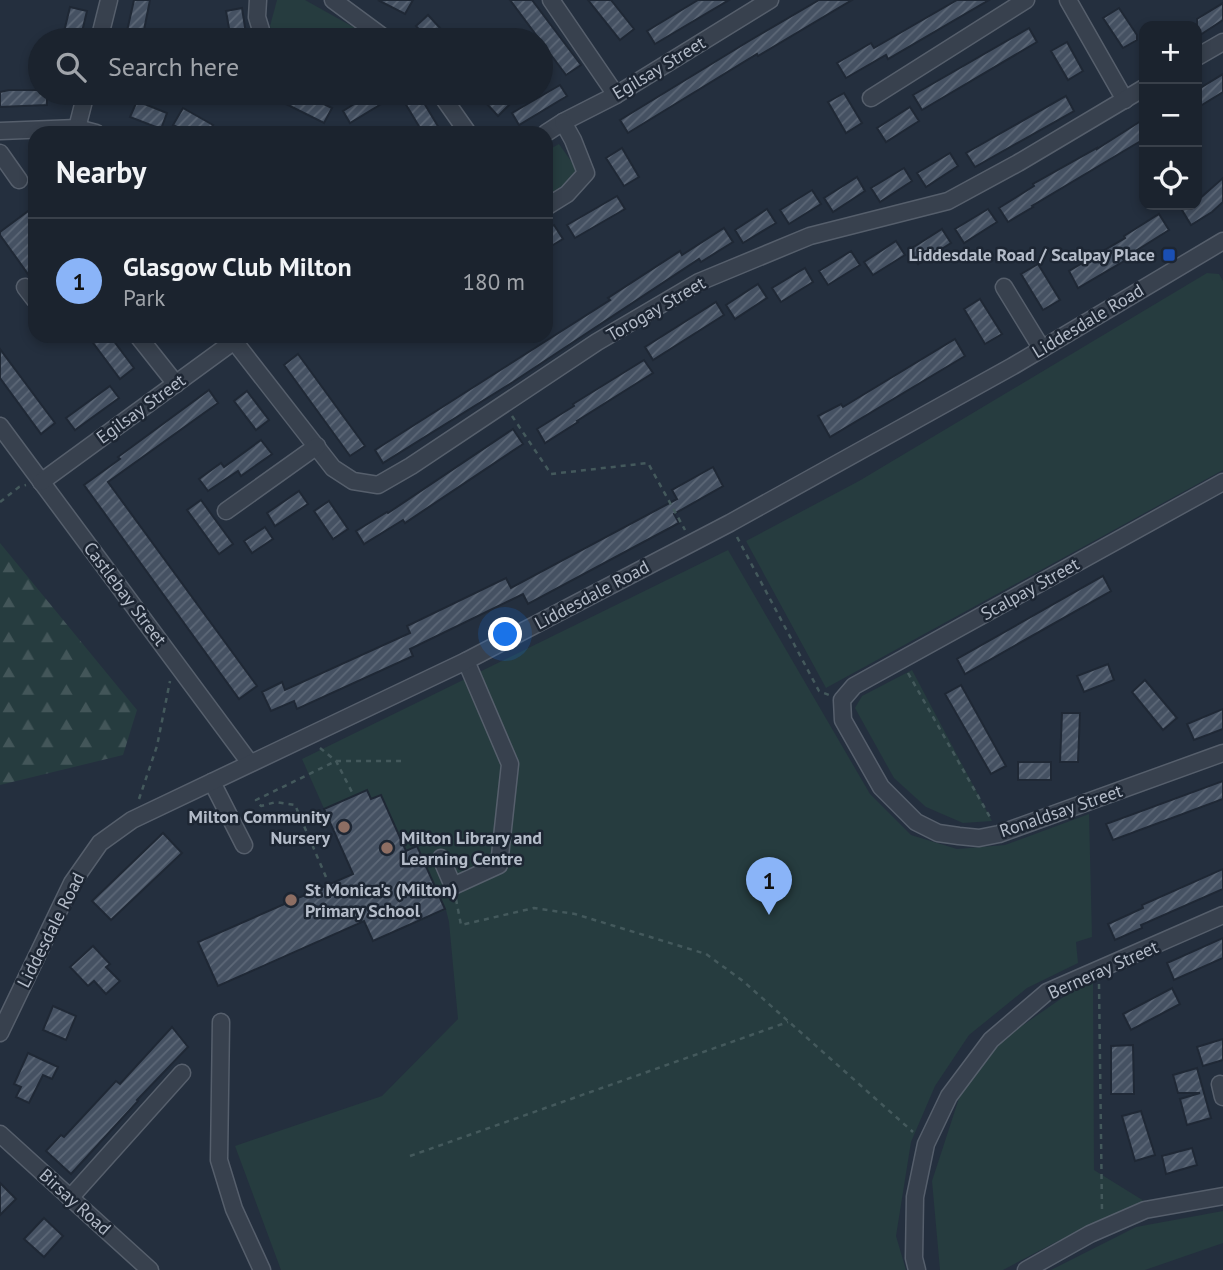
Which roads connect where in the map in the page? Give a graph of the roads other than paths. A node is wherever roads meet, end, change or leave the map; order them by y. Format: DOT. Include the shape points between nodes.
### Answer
graph roads {
  1 [pos="109,0"];
  2 [pos="258,0"];
  3 [pos="333,0"];
  4 [pos="551,0"];
  5 [pos="770,0"];
  6 [pos="1026,0"];
  7 [pos="1068,0"];
  8 [pos="102,28"];
  9 [pos="260,28"];
  10 [pos="371,28"];
  11 [pos="1223,42"];
  12 [pos="1202,54"];
  13 [pos="1139,91"];
  14 [pos="617,95"];
  15 [pos="871,98"];
  16 [pos="1125,100"];
  17 [pos="83,105"];
  18 [pos="448,105"];
  19 [pos="563,122"];
  20 [pos="78,126"];
  21 [pos="463,126"];
  22 [pos="553,128"];
  23 [pos="28,130"];
  24 [pos="0,131"];
  25 [pos="0,153"];
  26 [pos="19,180"];
  27 [pos="553,203"];
  28 [pos="1220,249"];
  29 [pos="1004,287"];
  30 [pos="144,343"];
  31 [pos="230,343"];
  32 [pos="241,343"];
  33 [pos="1042,349"];
  34 [pos="176,384"];
  35 [pos="0,426"];
  36 [pos="317,446"];
  37 [pos="41,482"];
  38 [pos="1223,482"];
  39 [pos="226,511"];
  40 [pos="466,661"];
  41 [pos="842,700"];
  42 [pos="1223,753"];
  43 [pos="250,763"];
  44 [pos="212,782"];
  45 [pos="244,845"];
  46 [pos="441,858"];
  47 [pos="1223,915"];
  48 [pos="221,1022"];
  49 [pos="0,1032"];
  50 [pos="181,1073"];
  51 [pos="0,1134"];
  52 [pos="1223,1196"];
  53 [pos="70,1198"];
  54 [pos="150,1270"];
  55 [pos="262,1270"];
  56 [pos="916,1270"];
  57 [pos="1026,1270"];
  1 -- 8 [label="street"];
  2 -- 9 [label="street"];
  3 -- 10 [label="street"];
  4 -- 14 [label="street"];
  5 -- 14 [label="street, Egilsay Street"];
  6 -- 15 [label="street"];
  7 -- 16 [label="street"];
  11 -- 12 [label="street"];
  13 -- 16 [label="street, Torogay Street"];
  14 -- 19 [label="street, Egilsay Street"];
  16 -- 36 [label="street, Torogay Street" via="948,201 810,236 699,282 597,342 378,485 353,481 333,468"];
  17 -- 20 [label="street"];
  18 -- 21 [label="street"];
  19 -- 22 [label="street, Egilsay Street"];
  19 -- 27 [label="street" via="586,173"];
  23 -- 24 [label="street"];
  25 -- 26 [label="street"];
  28 -- 33 [label="street, Liddesdale Road"];
  29 -- 33 [label="street"];
  30 -- 34 [label="street"];
  31 -- 34 [label="street, Egilsay Street"];
  32 -- 36 [label="street, Torogay Street"];
  33 -- 40 [label="street, Liddesdale Road" via="730,523"];
  34 -- 37 [label="street, Egilsay Street"];
  35 -- 37 [label="street, Castlebay Street"];
  36 -- 39 [label="street"];
  37 -- 43 [label="street, Castlebay Street"];
  38 -- 41 [label="street, Scalpay Street" via="854,686"];
  40 -- 43 [label="street, Liddesdale Road"];
  40 -- 46 [label="street" via="509,764 499,864 453,886"];
  41 -- 42 [label="street, Ronaldsay Street" via="843,720 881,787 916,822 938,833 959,836 999,834"];
  43 -- 44 [label="street, Liddesdale Road"];
  44 -- 45 [label="street"];
  44 -- 49 [label="street, Liddesdale Road" via="132,820 100,843 72,883"];
  47 -- 56 [label="street, Berneray Street" via="1047,992 991,1040 949,1096 926,1144 915,1197"];
  48 -- 55 [label="street" via="219,1160 234,1209"];
  50 -- 53 [label="street"];
  51 -- 53 [label="street, Birsay Road"];
  52 -- 57 [label="street" via="1145,1210"];
  53 -- 54 [label="street, Birsay Road"];
}
